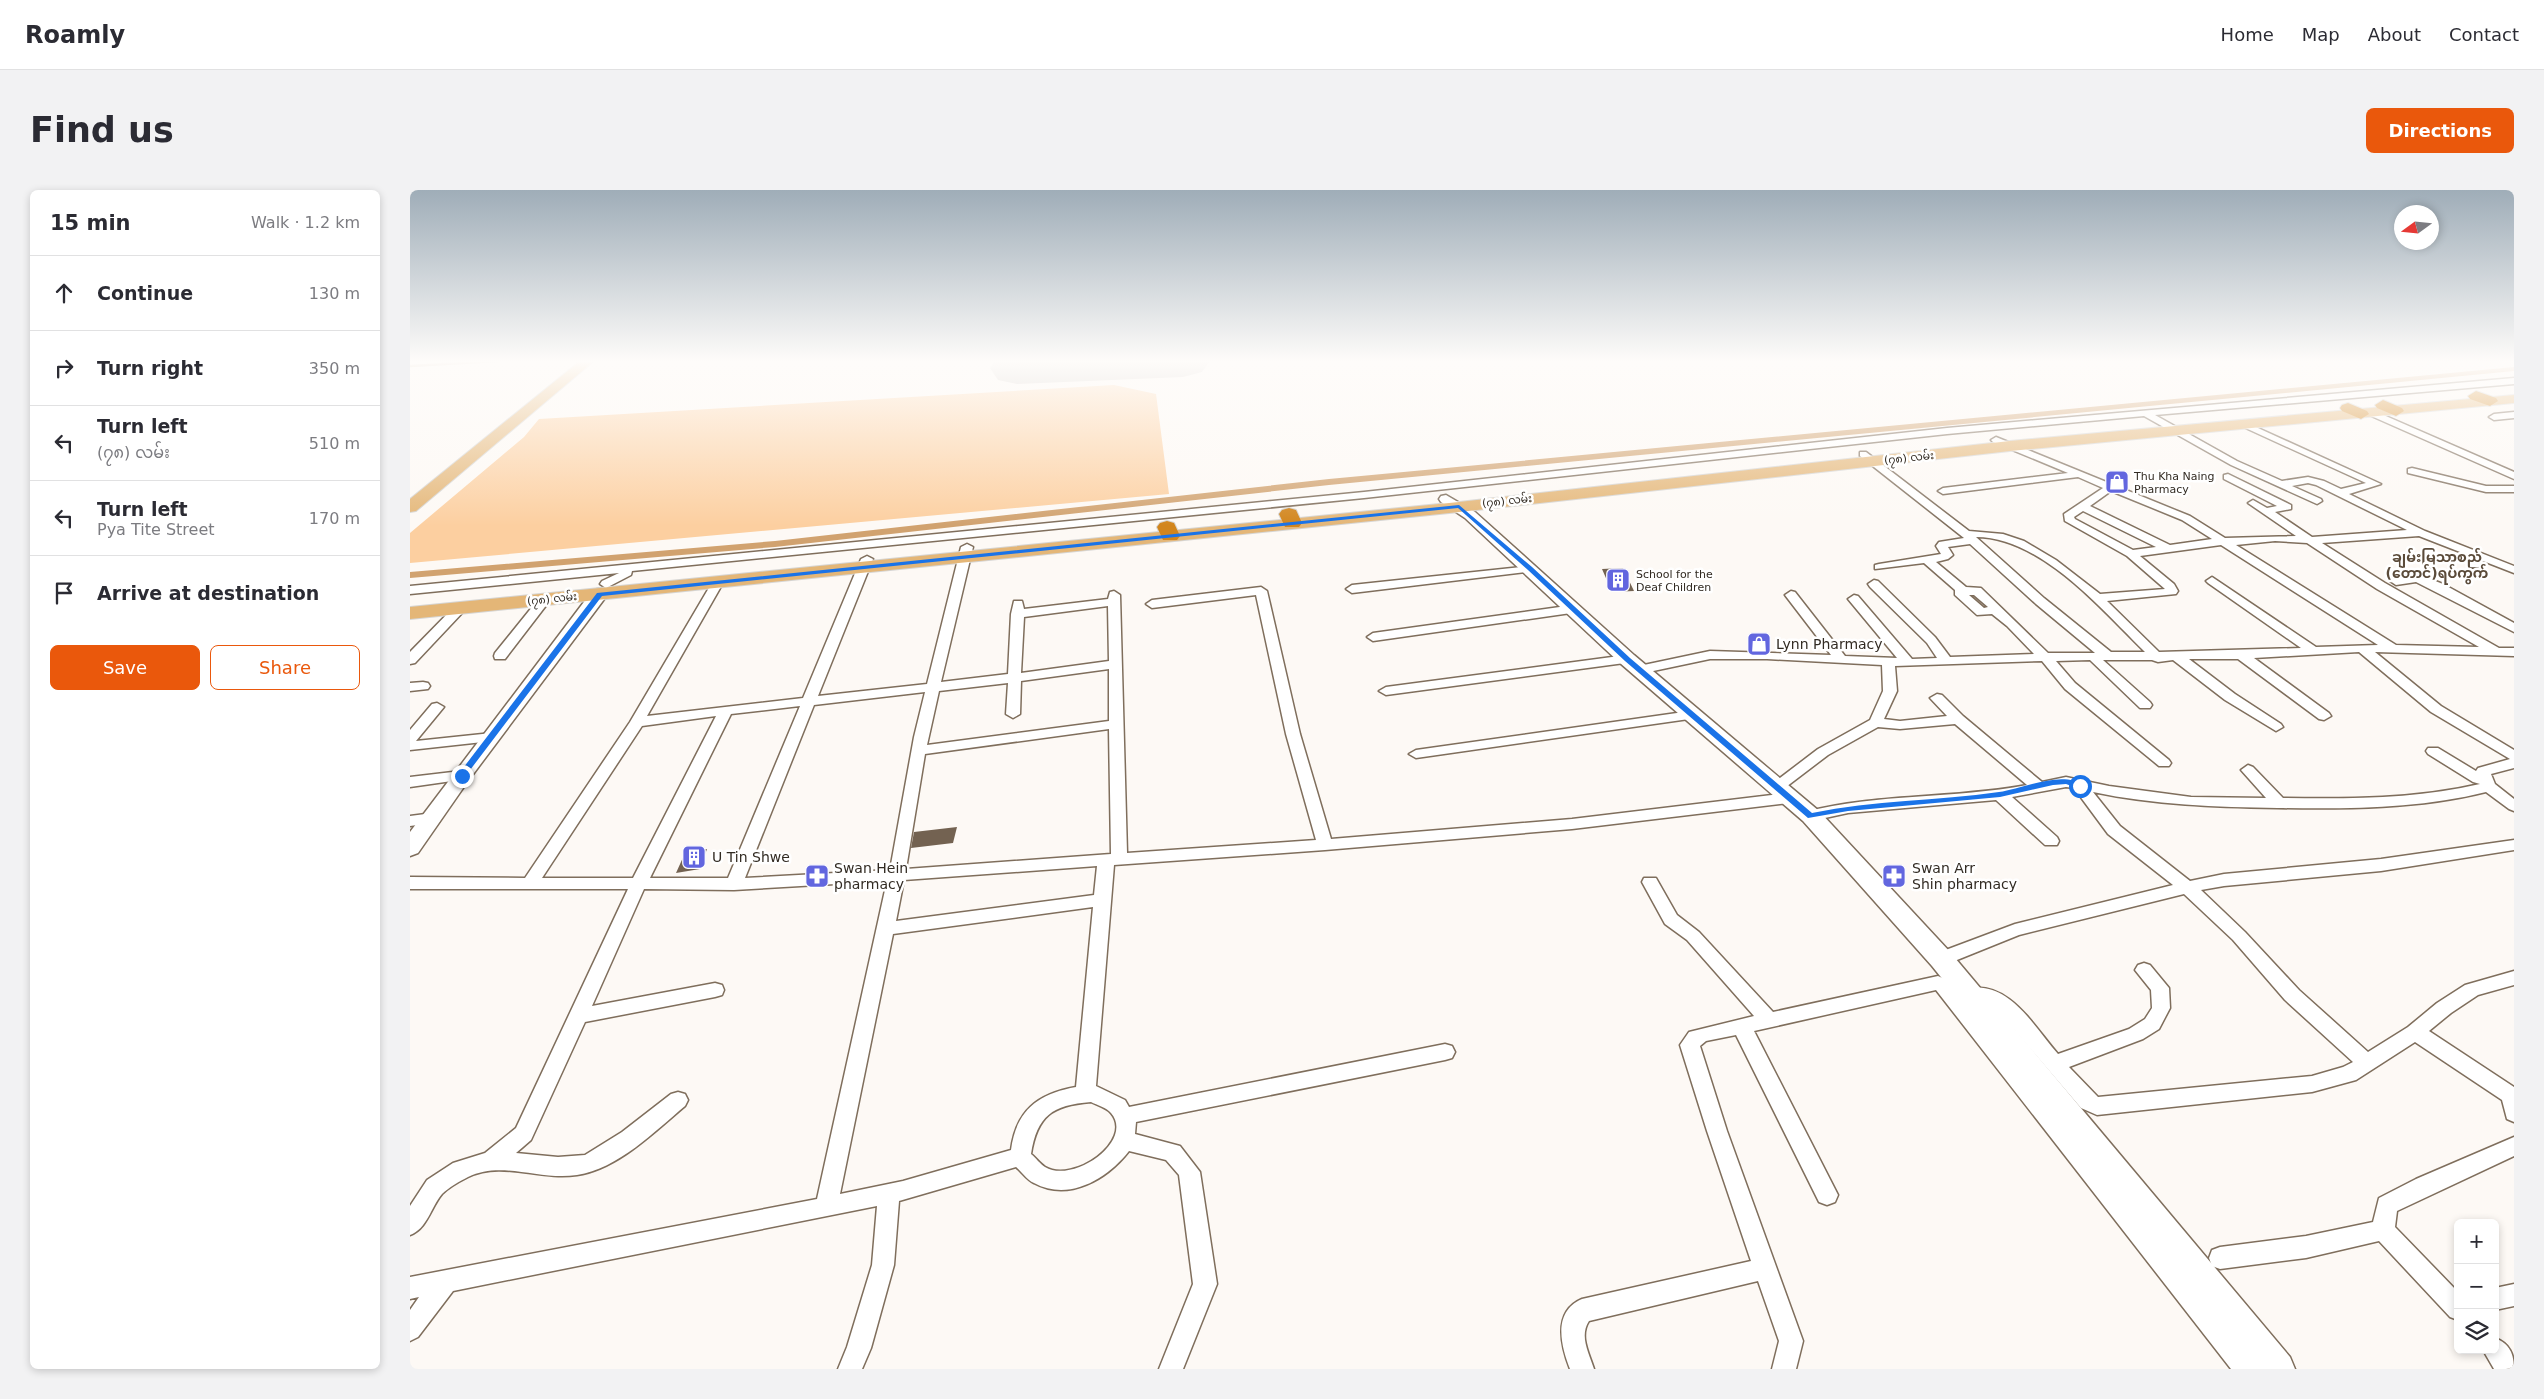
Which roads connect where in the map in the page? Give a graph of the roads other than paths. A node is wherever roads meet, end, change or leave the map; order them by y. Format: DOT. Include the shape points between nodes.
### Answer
graph roads {
  1 [pos="506,416"];
  2 [pos="521,416"];
  3 [pos="2125,416"];
  4 [pos="2150,416"];
  5 [pos="2313,416"];
  6 [pos="2327,416"];
  7 [pos="2384,416"];
  8 [pos="2504,416"];
  9 [pos="2494,417"];
  10 [pos="2244,425"];
  11 [pos="2171,428"];
  12 [pos="2003,443"];
  13 [pos="1713,456"];
  14 [pos="1868,458"];
  15 [pos="1726,469"];
  16 [pos="2412,471"];
  17 [pos="2078,475"];
  18 [pos="2514,476"];
  19 [pos="2228,477"];
  20 [pos="2279,484"];
  21 [pos="2109,488"];
  22 [pos="2514,489"];
  23 [pos="1943,491"];
  24 [pos="410,493"];
  25 [pos="2339,493"];
  26 [pos="2317,501"];
  27 [pos="1452,503"];
  28 [pos="2254,503"];
  29 [pos="2082,506"];
  30 [pos="410,507"];
  31 [pos="2266,511"];
  32 [pos="2421,533"];
  33 [pos="1969,537"];
  34 [pos="2312,540"];
  35 [pos="2226,542"];
  36 [pos="2169,549"];
  37 [pos="967,552"];
  38 [pos="2131,554"];
  39 [pos="872,556"];
  40 [pos="1927,560"];
  41 [pos="1879,567"];
  42 [pos="1530,568"];
  43 [pos="635,569"];
  44 [pos="2514,570"];
  45 [pos="2212,581"];
  46 [pos="2396,581"];
  47 [pos="717,583"];
  48 [pos="1874,584"];
  49 [pos="603,589"];
  50 [pos="1352,589"];
  51 [pos="410,590"];
  52 [pos="1791,595"];
  53 [pos="2097,598"];
  54 [pos="1854,599"];
  55 [pos="545,600"];
  56 [pos="410,603"];
  57 [pos="1152,604"];
  58 [pos="460,608"];
  59 [pos="1574,609"];
  60 [pos="410,613"];
  61 [pos="2514,628"];
  62 [pos="1373,637"];
  63 [pos="2362,648"];
  64 [pos="2392,648"];
  65 [pos="2314,651"];
  66 [pos="2497,652"];
  67 [pos="2514,652"];
  68 [pos="2240,655"];
  69 [pos="500,656"];
  70 [pos="2044,656"];
  71 [pos="2178,657"];
  72 [pos="1840,658"];
  73 [pos="2104,658"];
  74 [pos="2158,658"];
  75 [pos="410,660"];
  76 [pos="1947,662"];
  77 [pos="1888,663"];
  78 [pos="1908,663"];
  79 [pos="1115,664"];
  80 [pos="1633,665"];
  81 [pos="1014,679"];
  82 [pos="934,689"];
  83 [pos="1386,691"];
  84 [pos="1937,698"];
  85 [pos="810,700"];
  86 [pos="2145,705"];
  87 [pos="437,707"];
  88 [pos="726,710"];
  89 [pos="1013,714"];
  90 [pos="1691,715"];
  91 [pos="2324,716"];
  92 [pos="1958,719"];
  93 [pos="637,722"];
  94 [pos="1876,722"];
  95 [pos="1116,724"];
  96 [pos="2276,727"];
  97 [pos="492,737"];
  98 [pos="410,739"];
  99 [pos="410,746"];
  100 [pos="919,750"];
  101 [pos="2433,751"];
  102 [pos="1416,754"];
  103 [pos="2514,756"];
  104 [pos="2164,763"];
  105 [pos="2514,763"];
  106 [pos="2248,770"];
  107 [pos="462,776"];
  108 [pos="410,782"];
  109 [pos="2488,784"];
  110 [pos="2037,786"];
  111 [pos="2080,786"];
  112 [pos="1782,792"];
  113 [pos="2000,795"];
  114 [pos="2278,802"];
  115 [pos="2514,806"];
  116 [pos="1811,816"];
  117 [pos="432,818"];
  118 [pos="410,821"];
  119 [pos="2050,841"];
  120 [pos="2514,844"];
  121 [pos="1325,845"];
  122 [pos="410,848"];
  123 [pos="1112,859"];
  124 [pos="897,875"];
  125 [pos="1650,882"];
  126 [pos="410,883"];
  127 [pos="529,884"];
  128 [pos="734,884"];
  129 [pos="638,885"];
  130 [pos="2187,888"];
  131 [pos="1104,900"];
  132 [pos="886,929"];
  133 [pos="1941,959"];
  134 [pos="2144,970"];
  135 [pos="2514,978"];
  136 [pos="715,990"];
  137 [pos="1970,995"];
  138 [pos="579,1016"];
  139 [pos="1768,1020"];
  140 [pos="1741,1026"];
  141 [pos="2415,1032"];
  142 [pos="1445,1052"];
  143 [pos="2367,1063"];
  144 [pos="2054,1064"];
  145 [pos="1085,1093"];
  146 [pos="678,1100"];
  147 [pos="2513,1102"];
  148 [pos="1125,1116"];
  149 [pos="1124,1141"];
  150 [pos="2514,1146"];
  151 [pos="1020,1157"];
  152 [pos="492,1160"];
  153 [pos="889,1194"];
  154 [pos="1827,1195"];
  155 [pos="826,1207"];
  156 [pos="410,1225"];
  157 [pos="2383,1230"];
  158 [pos="2220,1258"];
  159 [pos="1765,1269"];
  160 [pos="447,1280"];
  161 [pos="410,1288"];
  162 [pos="2514,1295"];
  163 [pos="2499,1297"];
  164 [pos="2454,1304"];
  165 [pos="410,1330"];
  166 [pos="2498,1354"];
  167 [pos="850,1369"];
  168 [pos="1170,1369"];
  169 [pos="1582,1369"];
  170 [pos="1784,1369"];
  171 [pos="2246,1369"];
  172 [pos="2278,1369"];
  173 [pos="2510,1369"];
  1 -- 24 [label="main road"];
  2 -- 30 [label="main road"];
  3 -- 13 [label="street"];
  4 -- 11 [label="street"];
  5 -- 11 [label="main road, (၇၈) လမ်း"];
  6 -- 10 [label="main road, (၇၈) လမ်း"];
  7 -- 18 [label="street"];
  8 -- 9 [label="street"];
  10 -- 11 [label="main road, (၇၈) လမ်း"];
  10 -- 25 [label="street" via="2376,484"];
  11 -- 12 [label="main road, (၇၈) လမ်း"];
  11 -- 20 [label="street"];
  12 -- 14 [label="main road, (၇၈) လမ်း"];
  12 -- 17 [label="street"];
  13 -- 15 [label="street"];
  13 -- 39 [label="street"];
  14 -- 15 [label="main road, (၇၈) လမ်း"];
  14 -- 27 [label="main road, (၇၈) လမ်း"];
  14 -- 33 [label="street"];
  15 -- 27 [label="main road, (၇၈) လမ်း"];
  16 -- 22 [label="street" via="2486,489"];
  17 -- 21 [label="street"];
  17 -- 23 [label="street"];
  19 -- 31 [label="street" via="2287,507"];
  20 -- 25 [label="street" via="2308,480"];
  20 -- 26 [label="street"];
  21 -- 29 [label="street"];
  21 -- 35 [label="street" via="2186,518"];
  25 -- 32 [label="street"];
  27 -- 37 [label="main road, (၇၈) လမ်း"];
  27 -- 42 [label="street"];
  28 -- 31 [label="street"];
  29 -- 36 [label="street"];
  29 -- 38 [label="street" via="2068,516 2070,521"];
  31 -- 34 [label="street"];
  32 -- 34 [label="street"];
  32 -- 44 [label="street"];
  33 -- 40 [label="street" via="1943,544 1946,555"];
  33 -- 53 [label="street" via="1997,535 2025,546 2059,567"];
  33 -- 73 [label="street"];
  34 -- 35 [label="street" via="2275,538"];
  34 -- 66 [label="street" via="2381,586"];
  35 -- 36 [label="street"];
  35 -- 64 [label="street"];
  36 -- 38 [label="street"];
  37 -- 39 [label="main road, (၇၈) လမ်း"];
  37 -- 82 [label="street"];
  38 -- 53 [label="street" via="2172,591"];
  39 -- 43 [label="street"];
  39 -- 47 [label="main road, (၇၈) လမ်း"];
  39 -- 49 [label="main road, (၇၈) လမ်း"];
  39 -- 85 [label="street"];
  40 -- 41 [label="street"];
  40 -- 70 [label="street" via="1982,612 1995,611"];
  42 -- 50 [label="street"];
  42 -- 59 [label="street"];
  43 -- 49 [label="street"];
  43 -- 51 [label="street"];
  45 -- 65 [label="street"];
  46 -- 61 [label="street" via="2417,578 2439,586"];
  47 -- 49 [label="main road, (၇၈) လမ်း"];
  47 -- 93 [label="street"];
  48 -- 76 [label="street" via="1924,633"];
  49 -- 55 [label="main road, (၇၈) လမ်း"];
  49 -- 56 [label="main road, (၇၈) လမ်း"];
  49 -- 97 [label="street"];
  52 -- 72 [label="street"];
  53 -- 74 [label="street"];
  54 -- 78 [label="street"];
  55 -- 58 [label="main road, (၇၈) လမ်း"];
  55 -- 69 [label="street"];
  57 -- 121 [label="street" via="1261,591 1294,734"];
  58 -- 60 [label="main road, (၇၈) လမ်း"];
  58 -- 75 [label="street"];
  59 -- 62 [label="street"];
  59 -- 80 [label="street"];
  63 -- 64 [label="street"];
  63 -- 65 [label="street"];
  63 -- 103 [label="street" via="2436,709"];
  64 -- 66 [label="street"];
  65 -- 68 [label="street"];
  66 -- 67 [label="street"];
  68 -- 71 [label="street"];
  68 -- 91 [label="street"];
  70 -- 73 [label="street"];
  70 -- 76 [label="street"];
  70 -- 104 [label="street" via="2070,686"];
  71 -- 74 [label="street"];
  71 -- 96 [label="street"];
  72 -- 77 [label="street"];
  72 -- 80 [label="street" via="1710,655"];
  73 -- 74 [label="street"];
  73 -- 86 [label="street" via="2096,660 2100,666"];
  76 -- 78 [label="street"];
  77 -- 78 [label="street"];
  77 -- 94 [label="street" via="1890,691"];
  79 -- 81 [label="street"];
  79 -- 81 [label="street" via="1114,599 1018,609"];
  79 -- 95 [label="street"];
  80 -- 83 [label="street"];
  80 -- 90 [label="street"];
  81 -- 82 [label="street"];
  81 -- 89 [label="street"];
  82 -- 85 [label="street"];
  82 -- 100 [label="street"];
  84 -- 92 [label="street"];
  85 -- 88 [label="street"];
  85 -- 128 [label="street"];
  87 -- 98 [label="street"];
  88 -- 93 [label="street"];
  88 -- 129 [label="street"];
  90 -- 102 [label="street"];
  90 -- 112 [label="street"];
  92 -- 94 [label="street" via="1900,724"];
  92 -- 110 [label="street"];
  93 -- 127 [label="street"];
  94 -- 112 [label="street" via="1823,752"];
  95 -- 100 [label="street"];
  95 -- 123 [label="street"];
  97 -- 99 [label="street"];
  97 -- 107 [label="street"];
  100 -- 124 [label="street"];
  101 -- 109 [label="street"];
  105 -- 109 [label="street" via="2483,771"];
  106 -- 114 [label="street"];
  107 -- 108 [label="street"];
  107 -- 117 [label="street"];
  109 -- 114 [label="street" via="2447,797 2341,804"];
  109 -- 115 [label="street"];
  110 -- 111 [label="street" via="2066,782"];
  110 -- 113 [label="street"];
  111 -- 114 [label="street" via="2191,802"];
  111 -- 130 [label="street" via="2114,830"];
  112 -- 116 [label="street"];
  112 -- 121 [label="street" via="1572,824"];
  113 -- 116 [label="street" via="1848,808"];
  113 -- 119 [label="street"];
  116 -- 133 [label="street"];
  117 -- 118 [label="street"];
  117 -- 122 [label="street"];
  120 -- 130 [label="street" via="2381,865 2224,880"];
  121 -- 123 [label="street"];
  123 -- 124 [label="street"];
  123 -- 131 [label="street"];
  124 -- 128 [label="street"];
  124 -- 132 [label="street"];
  125 -- 139 [label="street" via="1669,920 1704,947"];
  126 -- 127 [label="street"];
  127 -- 129 [label="street"];
  128 -- 129 [label="street"];
  129 -- 138 [label="street"];
  130 -- 133 [label="street" via="2015,930"];
  130 -- 143 [label="street" via="2239,936 2292,995"];
  131 -- 132 [label="street"];
  131 -- 145 [label="street"];
  132 -- 155 [label="street"];
  133 -- 137 [label="street"];
  134 -- 144 [label="street" via="2160,988 2161,1008 2152,1024 2136,1034"];
  135 -- 141 [label="street" via="2472,990"];
  136 -- 138 [label="street"];
  137 -- 144 [label="street" via="1991,996 2001,1001"];
  137 -- 172 [label="street"];
  138 -- 152 [label="street" via="524,1134"];
  139 -- 140 [label="street"];
  139 -- 171 [label="street" via="1936,983 1943,986"];
  140 -- 154 [label="street"];
  140 -- 159 [label="street" via="1696,1037 1690,1045 1716,1131"];
  141 -- 143 [label="street"];
  141 -- 147 [label="street"];
  142 -- 148 [label="street"];
  143 -- 144 [label="street" via="2349,1074 2312,1084 2097,1106 2088,1102"];
  145 -- 148 [label="street" via="1110,1098 1122,1108"];
  145 -- 151 [label="street" via="1054,1101 1036,1114 1025,1130"];
  146 -- 152 [label="street" via="610,1151 587,1163 566,1166"];
  148 -- 149 [label="street"];
  149 -- 151 [label="street" via="1113,1158 1096,1171 1075,1180 1054,1181 1036,1175"];
  149 -- 168 [label="street" via="1173,1152 1189,1172 1205,1284"];
  150 -- 157 [label="street" via="2387,1205"];
  151 -- 153 [label="street"];
  152 -- 156 [label="street" via="461,1170 435,1187"];
  153 -- 155 [label="street"];
  153 -- 167 [label="street" via="883,1265"];
  155 -- 160 [label="street"];
  157 -- 158 [label="street" via="2306,1247"];
  157 -- 164 [label="street"];
  159 -- 169 [label="street" via="1582,1311 1572,1323 1571,1336"];
  159 -- 170 [label="street" via="1791,1341"];
  160 -- 161 [label="street"];
  160 -- 165 [label="street"];
  162 -- 163 [label="street"];
  166 -- 173 [label="street"];
}
